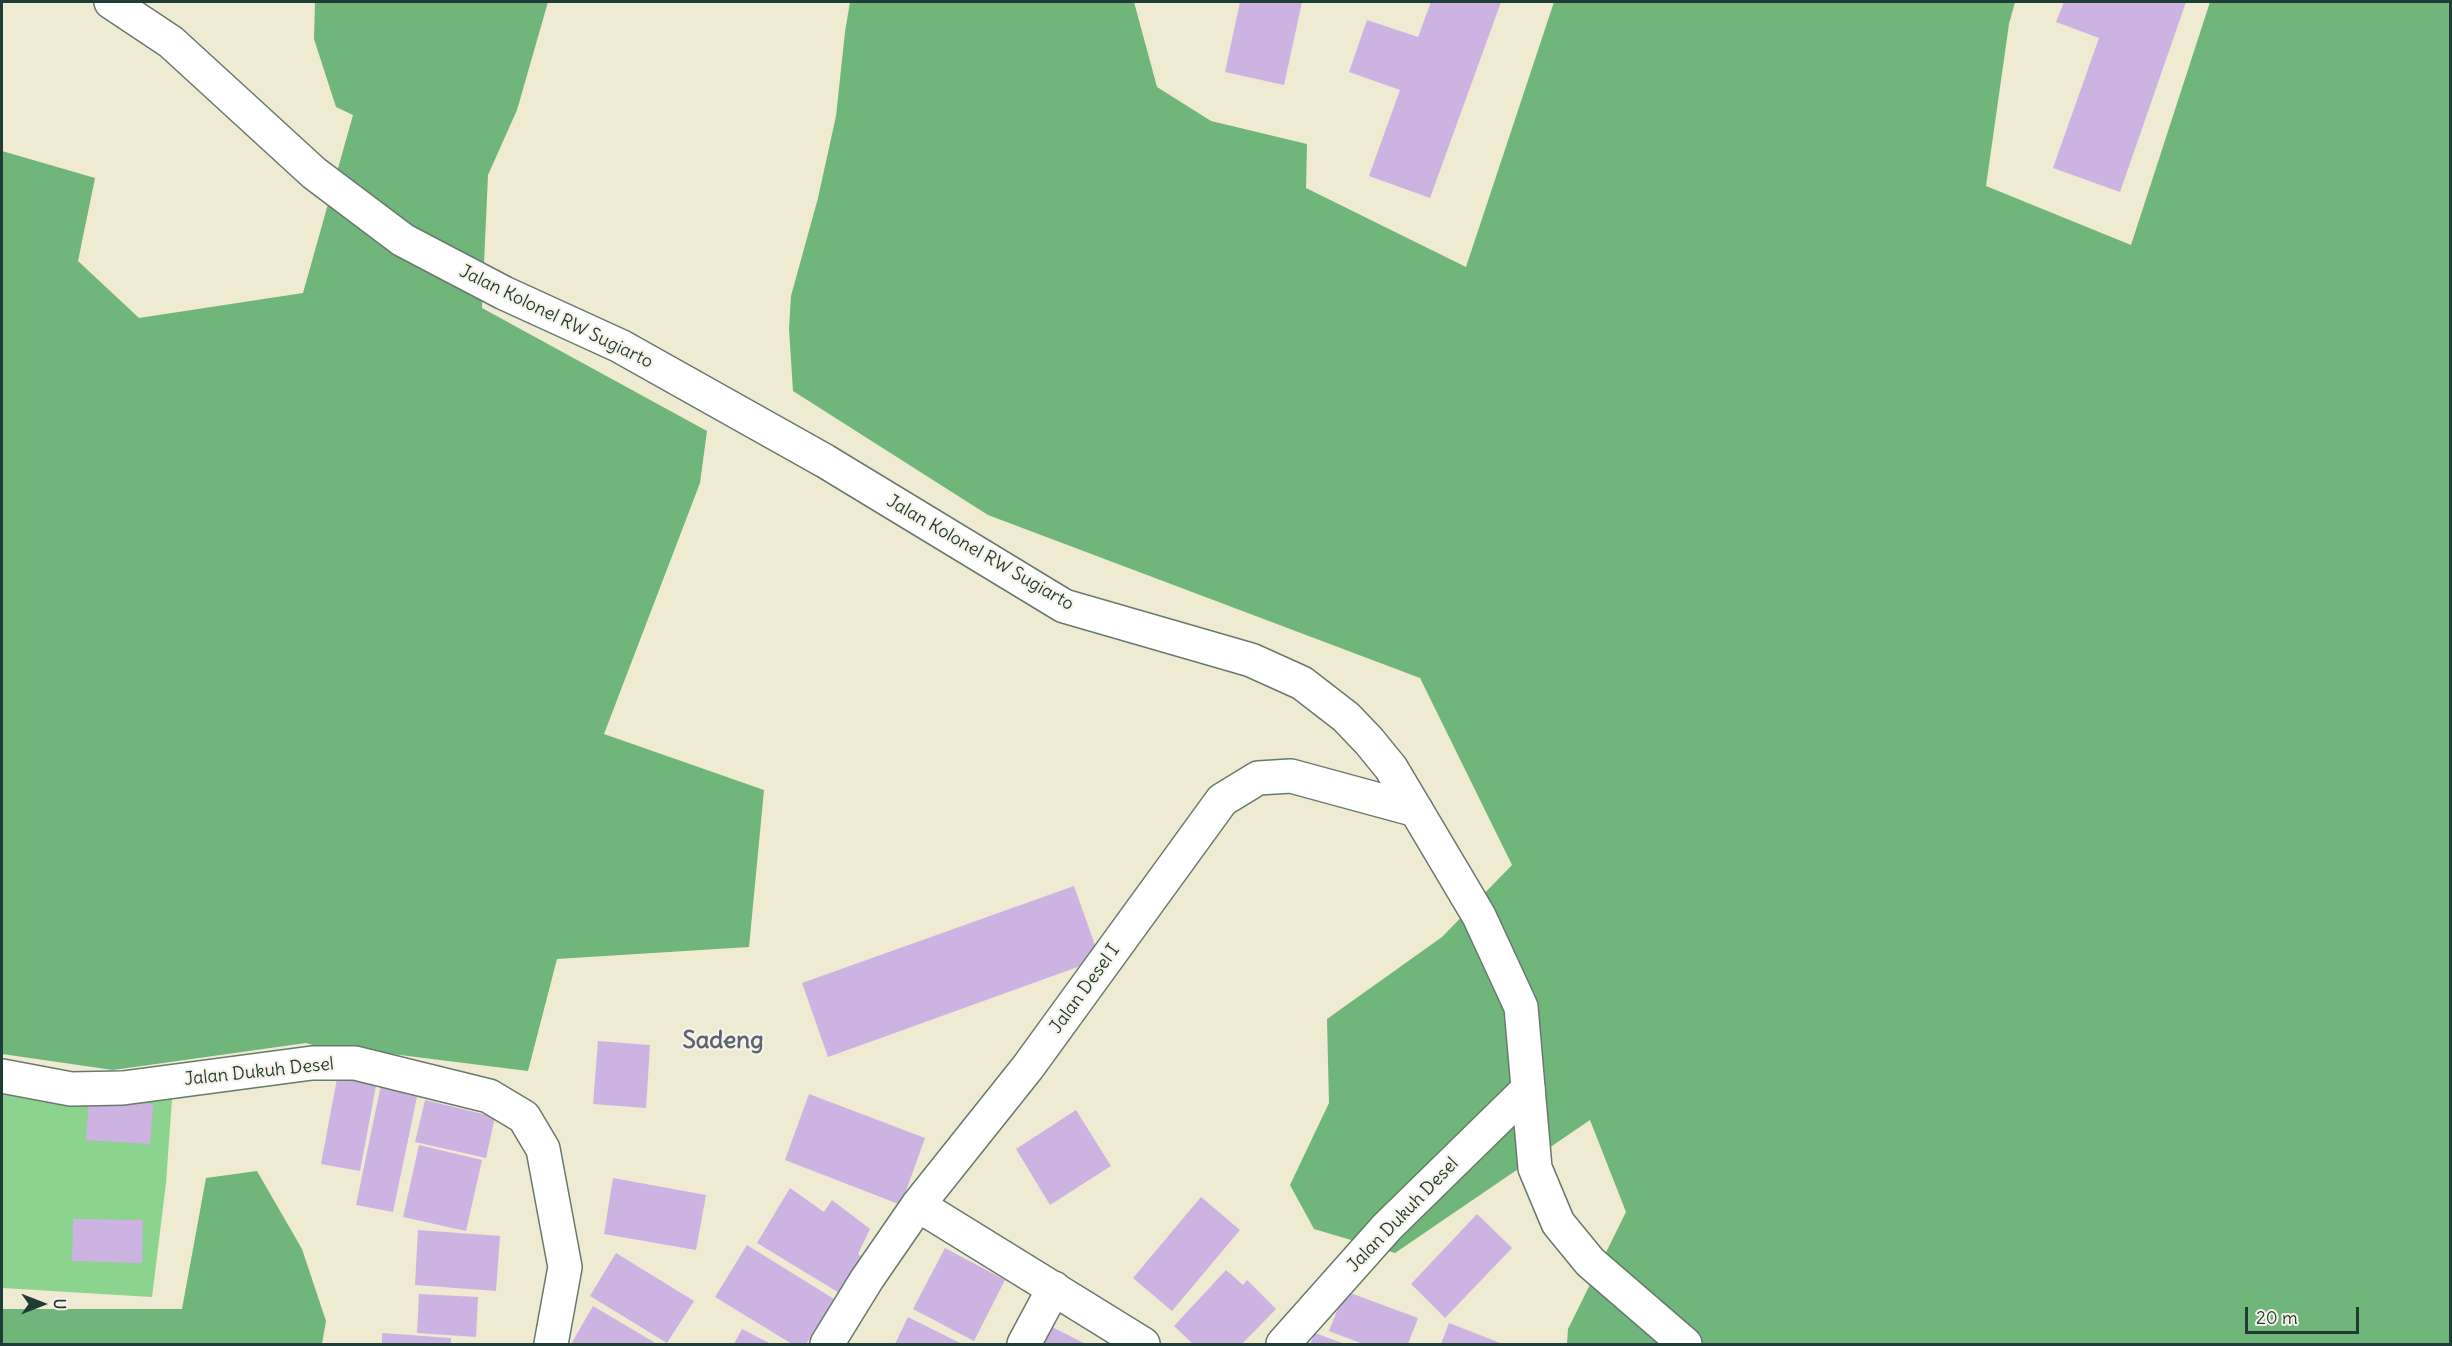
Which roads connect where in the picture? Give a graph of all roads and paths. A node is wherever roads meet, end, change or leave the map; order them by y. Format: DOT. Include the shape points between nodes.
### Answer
graph roads {
  1 [pos="111,2"];
  2 [pos="1416,810"];
  3 [pos="2,1076"];
  4 [pos="1528,1089"];
  5 [pos="918,1205"];
  6 [pos="1054,1288"];
  7 [pos="552,1344"];
  8 [pos="827,1344"];
  9 [pos="1024,1344"];
  10 [pos="1143,1344"];
  11 [pos="1283,1344"];
  12 [pos="1685,1344"];
  1 -- 2 [label="street, Jalan Kolonel RW Sugiarto" via="171,42 314,173 403,240 504,293 620,346 825,461 1064,606 1251,660 1302,683 1346,717 1369,741"];
  2 -- 4 [label="street, Jalan Kolonel RW Sugiarto" via="1479,916 1521,1007"];
  2 -- 5 [label="street, Jalan Desel I" via="1292,776 1258,778 1222,800 1028,1067"];
  3 -- 7 [label="street, Jalan Dukuh Desel" via="70,1089 123,1088 312,1063 355,1064 489,1096 524,1117 543,1149 566,1267"];
  4 -- 11 [label="street, Jalan Dukuh Desel" via="1388,1227"];
  4 -- 12 [label="street, Jalan Kolonel RW Sugiarto" via="1535,1168 1558,1223 1590,1262"];
  5 -- 6 [label="street"];
  5 -- 8 [label="street, Jalan Desel I"];
  6 -- 9 [label="street"];
  6 -- 10 [label="street"];
}
